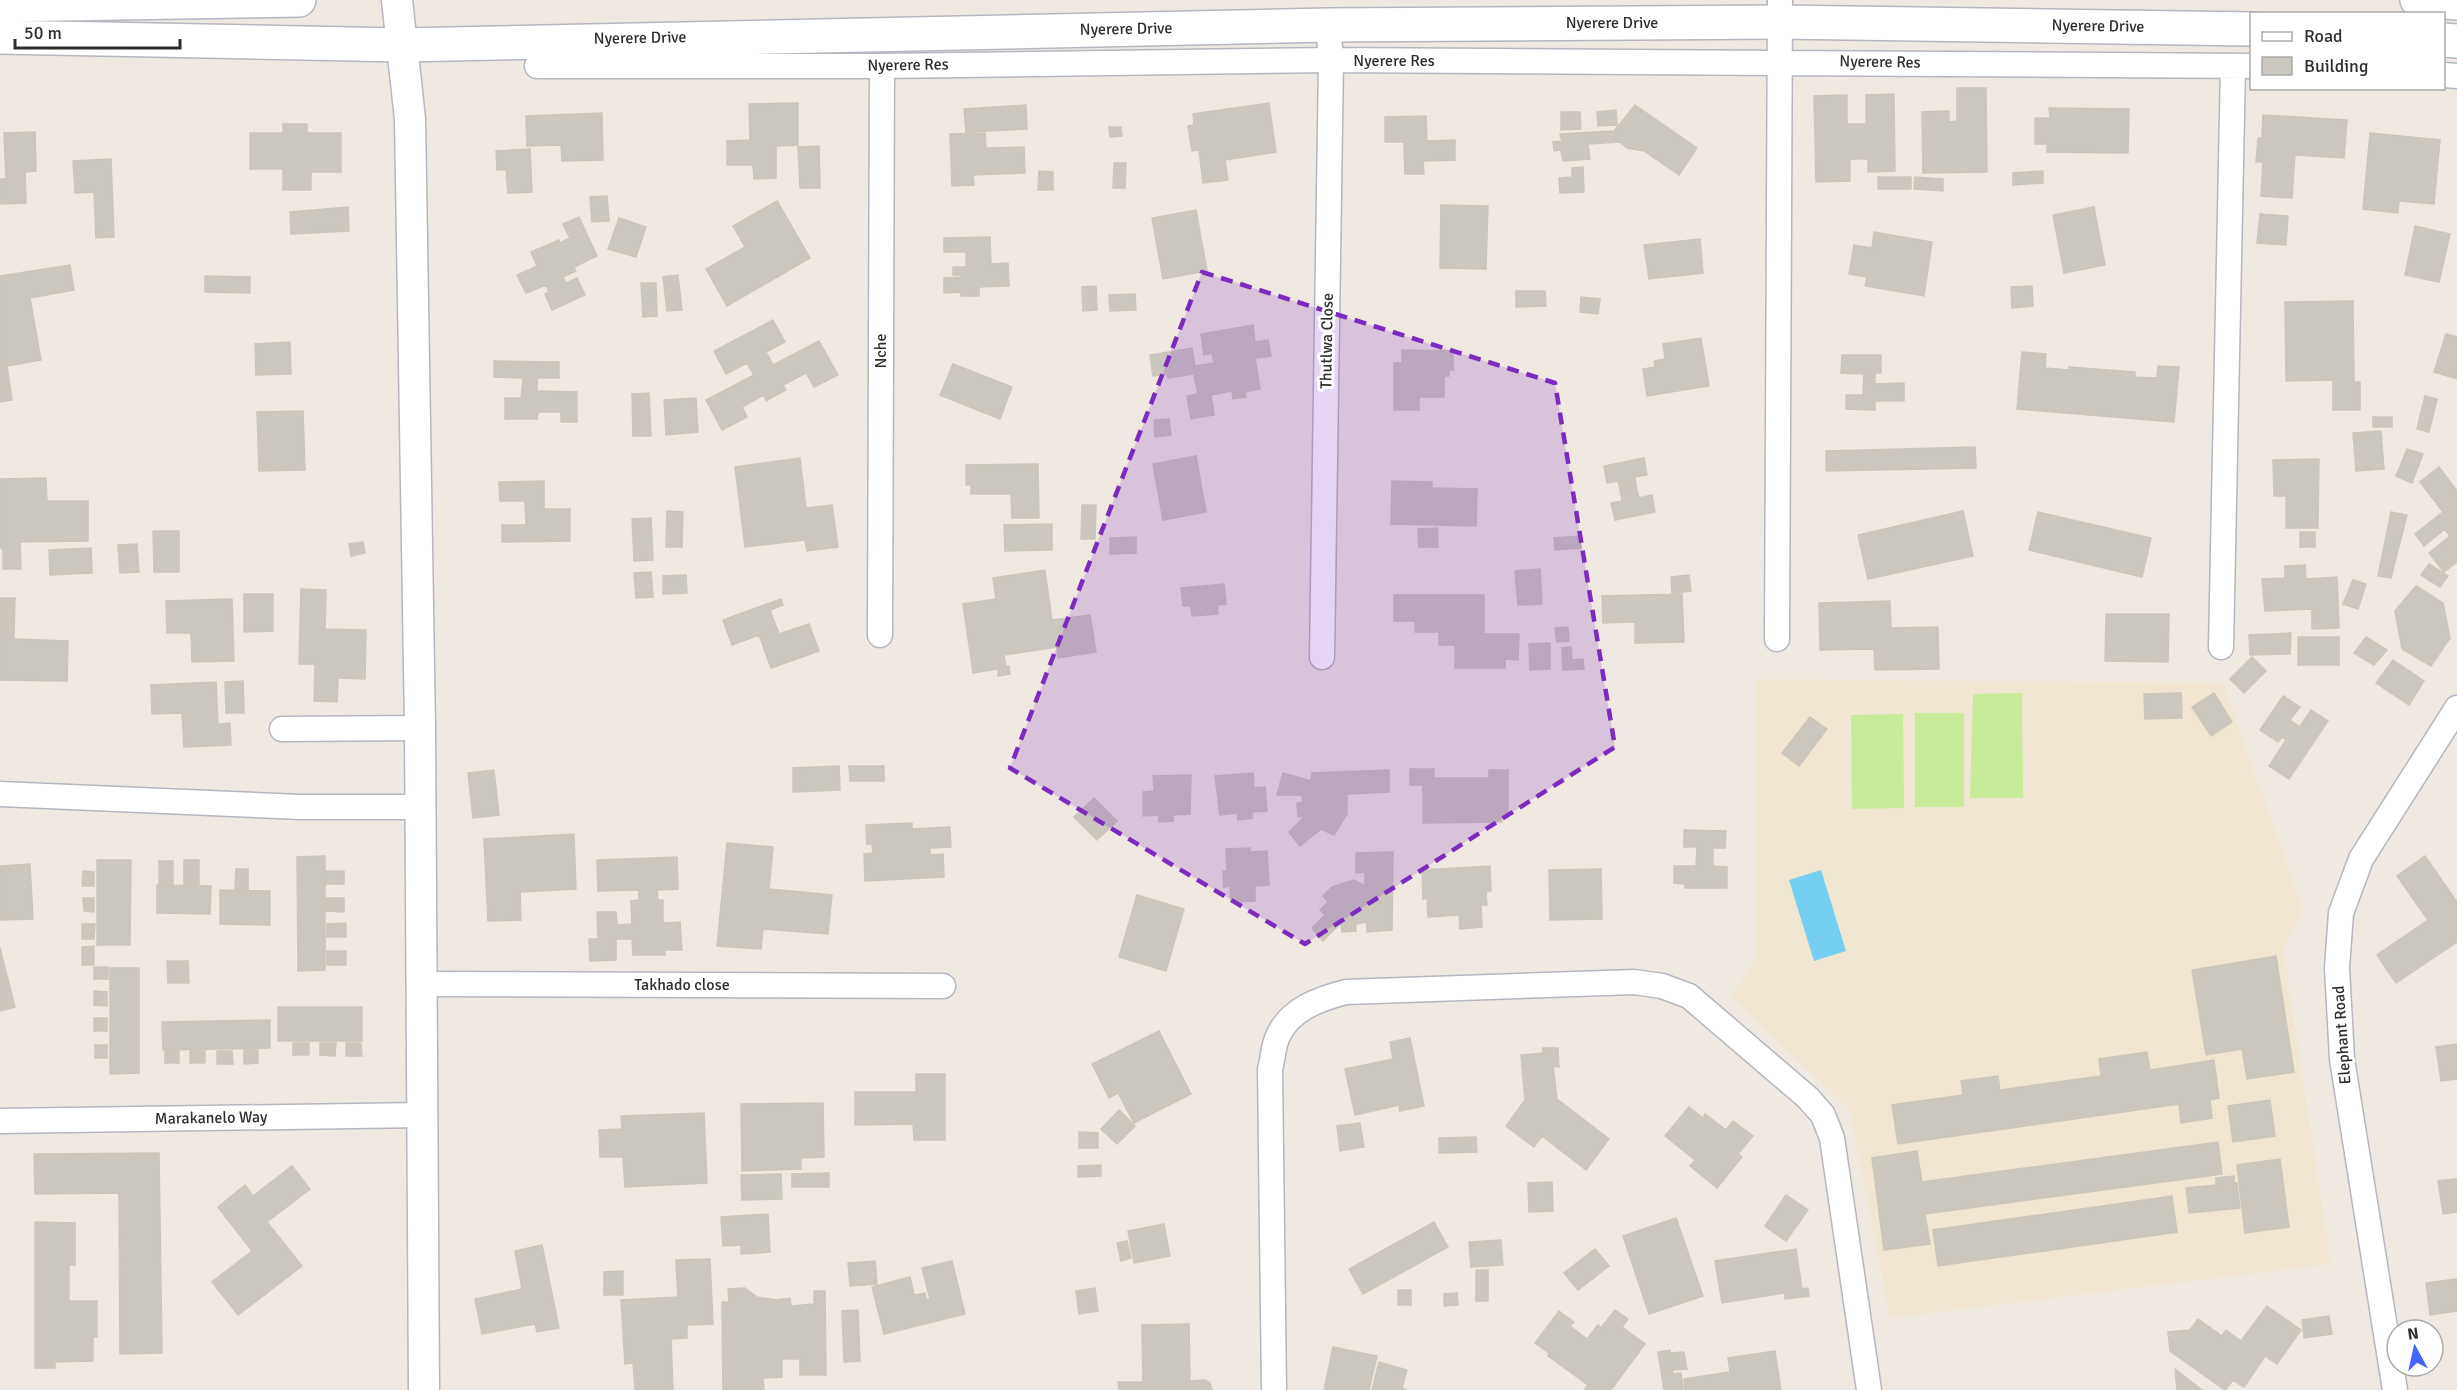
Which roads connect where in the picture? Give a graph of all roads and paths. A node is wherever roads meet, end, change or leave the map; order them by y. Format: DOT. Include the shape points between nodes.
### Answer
graph roads {
  1 [pos="299,0"];
  2 [pos="397,0"];
  3 [pos="2417,0"];
  4 [pos="2457,3"];
  5 [pos="0,5"];
  6 [pos="1780,11"];
  7 [pos="1328,25"];
  8 [pos="2250,29"];
  9 [pos="0,37"];
  10 [pos="401,45"];
  11 [pos="1330,60"];
  12 [pos="1779,61"];
  13 [pos="537,66"];
  14 [pos="882,66"];
  15 [pos="2242,66"];
  16 [pos="880,635"];
  17 [pos="1777,639"];
  18 [pos="2221,647"];
  19 [pos="1322,657"];
  20 [pos="2457,708"];
  21 [pos="420,728"];
  22 [pos="282,729"];
  23 [pos="0,794"];
  24 [pos="420,807"];
  25 [pos="420,984"];
  26 [pos="943,986"];
  27 [pos="422,1115"];
  28 [pos="0,1121"];
  29 [pos="424,1390"];
  30 [pos="1274,1390"];
  31 [pos="1869,1390"];
  32 [pos="2395,1390"];
  1 -- 5 [label="main road"];
  2 -- 10 [label="street"];
  3 -- 4 [label="main road"];
  6 -- 7 [label="main road, Nyerere Drive"];
  6 -- 8 [label="main road, Nyerere Drive"];
  6 -- 12 [label="street"];
  7 -- 10 [label="main road, Nyerere Drive"];
  7 -- 11 [label="street, Thutlwa Close"];
  9 -- 10 [label="main road, Nyerere Drive"];
  10 -- 21 [label="street" via="410,118"];
  11 -- 12 [label="street, Nyerere Res"];
  11 -- 14 [label="street, Nyerere Res"];
  11 -- 19 [label="street, Thutlwa Close"];
  12 -- 15 [label="street, Nyerere Res"];
  12 -- 17 [label="street"];
  13 -- 14 [label="street, Nyerere Res"];
  14 -- 16 [label="street, Nche"];
  15 -- 18 [label="street"];
  20 -- 32 [label="street, Elephant Road" via="2361,859 2341,913 2337,968 2342,1059"];
  21 -- 22 [label="street"];
  21 -- 24 [label="street"];
  23 -- 24 [label="street" via="300,807"];
  24 -- 25 [label="street"];
  25 -- 26 [label="street, Takhado close"];
  25 -- 27 [label="street"];
  27 -- 28 [label="street, Marakanelo Way"];
  27 -- 29 [label="street"];
  30 -- 31 [label="street" via="1270,1069 1277,1038 1290,1017 1320,999 1346,992 1634,982 1662,986 1689,996 1823,1115 1833,1138"];
}
